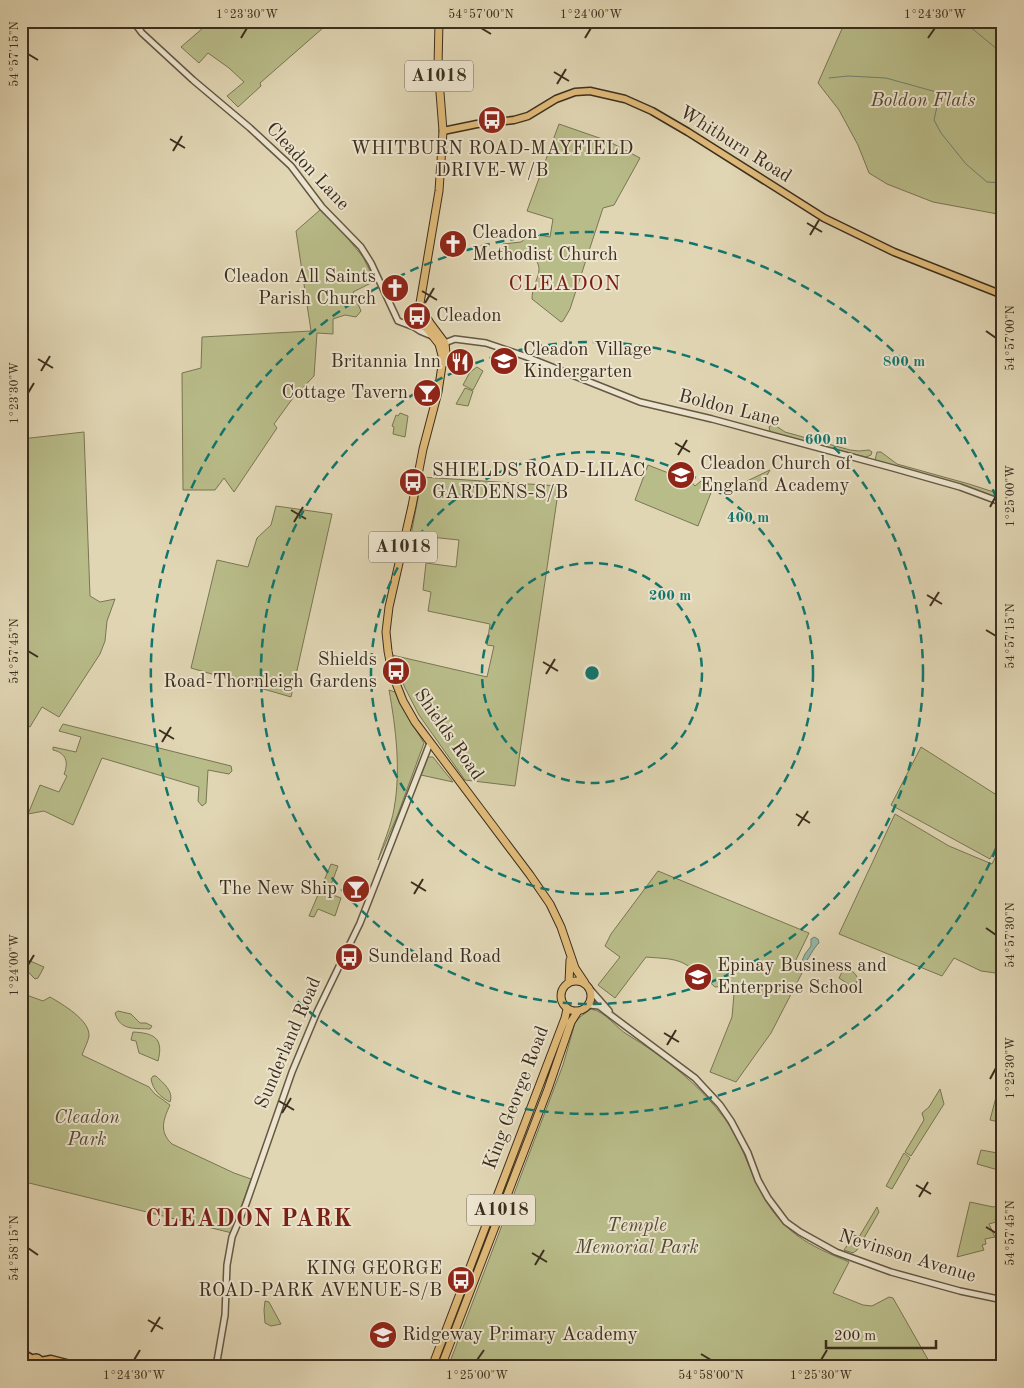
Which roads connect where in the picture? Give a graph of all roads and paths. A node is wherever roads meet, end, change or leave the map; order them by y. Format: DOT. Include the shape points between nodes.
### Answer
graph roads {
  1 [pos="133,21"];
  2 [pos="440,21"];
  3 [pos="442,131"];
  4 [pos="1003,295"];
  5 [pos="427,324"];
  6 [pos="414,327"];
  7 [pos="432,336"];
  8 [pos="442,344"];
  9 [pos="1003,503"];
  10 [pos="430,743"];
  11 [pos="570,955"];
  12 [pos="569,982"];
  13 [pos="586,985"];
  14 [pos="589,1005"];
  15 [pos="567,1009"];
  16 [pos="578,1011"];
  17 [pos="612,1016"];
  18 [pos="500,1190"];
  19 [pos="508,1193"];
  20 [pos="460,1291"];
  21 [pos="469,1295"];
  22 [pos="1003,1300"];
  23 [pos="451,1316"];
  24 [pos="460,1319"];
  25 [pos="21,1352"];
  26 [pos="37,1360"];
  27 [pos="33,1366"];
  28 [pos="82,1367"];
  29 [pos="216,1367"];
  30 [pos="432,1367"];
  31 [pos="441,1367"];
  1 -- 6 [label="street, Cleadon Lane" via="193,80 291,166 322,207 361,247 397,319"];
  2 -- 3 [label="highway, A1018" via="438,67"];
  3 -- 4 [label="main road, Whitburn Road" via="528,116 575,92 590,91 625,99 688,132 824,218 894,252"];
  3 -- 5 [label="highway, A1018" via="439,191 420,303 420,314"];
  5 -- 6 [label="street"];
  5 -- 7 [label="highway, A1018"];
  5 -- 8 [label="highway, A1018"];
  6 -- 7 [label="street, Cleadon Lane"];
  7 -- 8 [label="highway, A1018"];
  8 -- 9 [label="street, Boldon Lane" via="455,339 486,343 640,402 928,478"];
  8 -- 10 [label="highway, Shields Road / A1018" via="438,392 423,449 386,632 397,687"];
  10 -- 11 [label="highway, Shields Road / A1018" via="550,904"];
  10 -- 29 [label="street, Sunderland Road" via="360,923 305,1038 232,1237"];
  11 -- 12 [label="highway, Shields Road / A1018"];
  11 -- 13 [label="highway, Shields Road / A1018"];
  12 -- 13 [label="highway" via="577,980"];
  12 -- 15 [label="highway, A1018" via="560,995"];
  13 -- 14 [label="highway, A1018" via="591,996"];
  13 -- 17 [label="street, Nevinson Avenue"];
  14 -- 16 [label="highway"];
  14 -- 17 [label="street, Nevinson Avenue" via="599,1006"];
  15 -- 16 [label="highway"];
  15 -- 18 [label="highway, King George Road / A1018"];
  16 -- 19 [label="highway, King George Road / A1018" via="571,1022"];
  17 -- 22 [label="street, Nevinson Avenue" via="695,1078 712,1096 738,1132 758,1180 786,1222 836,1252 891,1272"];
  18 -- 19 [label="highway"];
  18 -- 20 [label="highway, King George Road / A1018"];
  19 -- 21 [label="highway, King George Road / A1018"];
  20 -- 21 [label="highway"];
  20 -- 23 [label="highway, King George Road / A1018"];
  21 -- 24 [label="highway, King George Road / A1018"];
  23 -- 24 [label="highway"];
  23 -- 30 [label="highway, King George Road / A1018"];
  24 -- 31 [label="highway, King George Road / A1018"];
  25 -- 26 [label="main road"];
  26 -- 27 [label="main road" via="39,1366"];
  26 -- 28 [label="main road" via="51,1359"];
}
